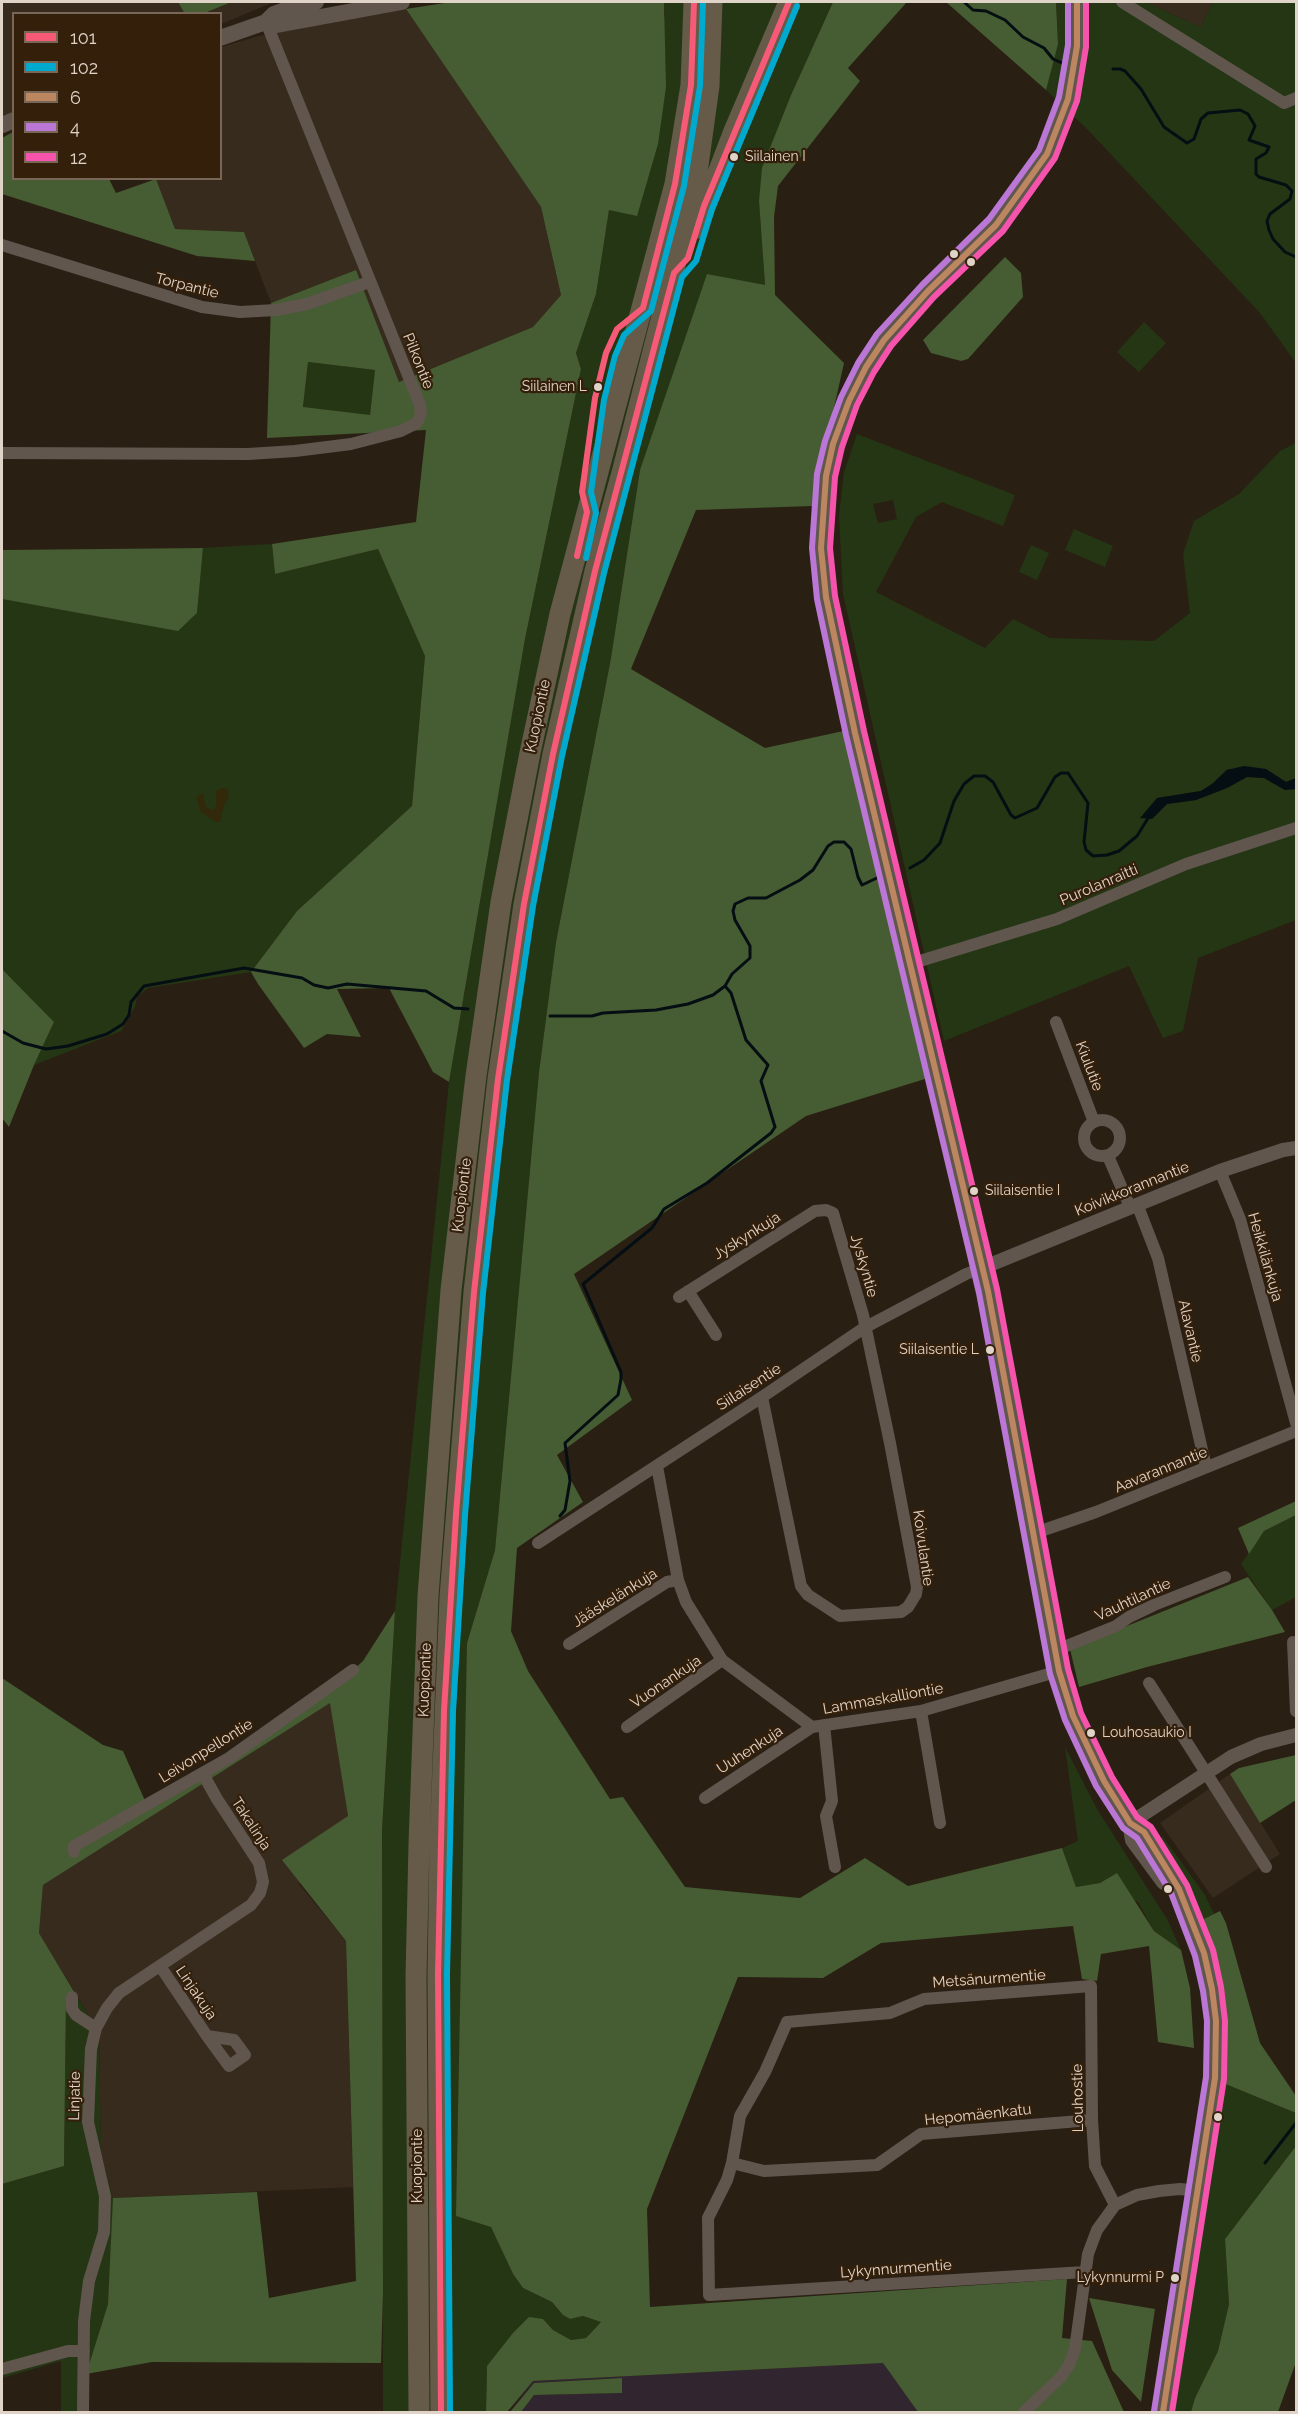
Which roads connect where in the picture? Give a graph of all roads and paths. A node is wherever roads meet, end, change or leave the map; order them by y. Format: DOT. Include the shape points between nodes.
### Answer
graph roads {
  1 [pos="316,2"];
  2 [pos="402,2"];
  3 [pos="694,2"];
  4 [pos="712,2"];
  5 [pos="789,2"];
  6 [pos="1077,2"];
  7 [pos="1122,2"];
  8 [pos="266,22"];
  9 [pos="222,37"];
  10 [pos="1296,98"];
  11 [pos="2,245"];
  12 [pos="674,273"];
  13 [pos="369,282"];
  14 [pos="2,453"];
  15 [pos="1296,828"];
  16 [pos="910,964"];
  17 [pos="1056,1022"];
  18 [pos="1094,1122"];
  19 [pos="1296,1148"];
  20 [pos="1108,1156"];
  21 [pos="1220,1171"];
  22 [pos="1133,1205"];
  23 [pos="833,1213"];
  24 [pos="982,1268"];
  25 [pos="864,1328"];
  26 [pos="716,1335"];
  27 [pos="762,1397"];
  28 [pos="1296,1423"];
  29 [pos="1296,1431"];
  30 [pos="657,1466"];
  31 [pos="1206,1467"];
  32 [pos="1035,1533"];
  33 [pos="538,1543"];
  34 [pos="1225,1577"];
  35 [pos="678,1581"];
  36 [pos="1293,1642"];
  37 [pos="569,1644"];
  38 [pos="1054,1651"];
  39 [pos="722,1660"];
  40 [pos="353,1670"];
  41 [pos="1059,1671"];
  42 [pos="1149,1683"];
  43 [pos="921,1711"];
  44 [pos="1296,1711"];
  45 [pos="818,1726"];
  46 [pos="627,1727"];
  47 [pos="1296,1735"];
  48 [pos="1206,1773"];
  49 [pos="203,1774"];
  50 [pos="705,1798"];
  51 [pos="1130,1822"];
  52 [pos="940,1823"];
  53 [pos="74,1852"];
  54 [pos="835,1867"];
  55 [pos="1266,1867"];
  56 [pos="260,1893"];
  57 [pos="160,1966"];
  58 [pos="1091,1986"];
  59 [pos="72,1996"];
  60 [pos="96,2028"];
  61 [pos="207,2036"];
  62 [pos="1092,2120"];
  63 [pos="732,2163"];
  64 [pos="1198,2191"];
  65 [pos="1115,2205"];
  66 [pos="1084,2272"];
  67 [pos="710,2295"];
  68 [pos="84,2351"];
  69 [pos="2,2369"];
  70 [pos="83,2412"];
  71 [pos="419,2412"];
  72 [pos="441,2412"];
  73 [pos="1024,2412"];
  74 [pos="1163,2412"];
  1 -- 8 [label="main road" via="274,14"];
  2 -- 8 [label="main road" via="277,24"];
  3 -- 71 [label="highway, Kuopiontie" via="691,85 675,184 560,614 501,902 455,1255 434,1511 420,1810 416,1976"];
  4 -- 12 [label="highway, Kuopiontie" via="704,129"];
  5 -- 12 [label="highway" via="704,206 687,258"];
  6 -- 16 [label="main road" via="1077,46 1068,99 1047,154 996,225 884,340 849,401 826,476 821,548 826,597"];
  7 -- 10 [label="street" via="1284,103"];
  8 -- 9 [label="main road"];
  8 -- 13 [label="street, Pilkontie"];
  11 -- 13 [label="street, Torpantie" via="193,305 240,312 307,304"];
  12 -- 72 [label="highway, Kuopiontie" via="595,571 553,753 524,904 500,1067 474,1292 450,1597 441,1832"];
  13 -- 14 [label="street, Pilkontie" via="420,405 417,423 401,431 351,444 272,453"];
  15 -- 16 [label="street, Purolanraitti" via="1186,864 1058,919"];
  16 -- 24 [label="main road"];
  17 -- 18 [label="street, Kiulutie"];
  18 -- 20 [label="street" via="1086,1130 1085,1144 1093,1154"];
  18 -- 20 [label="street" via="1105,1120 1119,1130 1118,1147"];
  19 -- 21 [label="street, Koivikkorannantie"];
  20 -- 22 [label="street"];
  21 -- 22 [label="street, Koivikkorannantie"];
  21 -- 28 [label="street, Heikkilänkuja" via="1240,1219"];
  22 -- 24 [label="street, Koivikkorannantie"];
  22 -- 31 [label="street, Alavantie" via="1158,1258"];
  23 -- 25 [label="street, Jyskyntie"];
  23 -- 26 [label="street, Jyskynkuja" via="815,1211 684,1294"];
  24 -- 25 [label="street, Siilaisentie"];
  24 -- 32 [label="main road"];
  25 -- 27 [label="street, Siilaisentie"];
  25 -- 27 [label="street, Koivulantie" via="917,1587 908,1607 901,1612 840,1616 801,1586"];
  27 -- 30 [label="street, Siilaisentie"];
  29 -- 31 [label="street, Aavarannantie"];
  30 -- 33 [label="street, Siilaisentie"];
  30 -- 35 [label="street, Lammaskalliontie"];
  31 -- 32 [label="street, Aavarannantie"];
  32 -- 38 [label="main road"];
  34 -- 38 [label="street, Vauhtilantie"];
  35 -- 37 [label="street, Jääskelänkuja" via="667,1582"];
  35 -- 39 [label="street, Lammaskalliontie" via="686,1602"];
  36 -- 44 [label="street"];
  38 -- 41 [label="main road"];
  39 -- 45 [label="street, Lammaskalliontie"];
  39 -- 46 [label="street, Vuonankuja"];
  40 -- 49 [label="street, Leivonpellontie"];
  41 -- 43 [label="street, Lammaskalliontie"];
  41 -- 51 [label="main road" via="1093,1760"];
  42 -- 48 [label="street"];
  43 -- 45 [label="street, Lammaskalliontie"];
  43 -- 52 [label="street"];
  45 -- 50 [label="street, Uuhenkuja"];
  45 -- 54 [label="street" via="832,1801 826,1816"];
  47 -- 48 [label="street" via="1247,1750"];
  48 -- 51 [label="street"];
  48 -- 55 [label="street"];
  49 -- 53 [label="street, Leivonpellontie" via="74,1846"];
  49 -- 56 [label="street, Takalinja" via="259,1863 263,1882"];
  51 -- 64 [label="main road" via="1133,1839 1191,1919 1212,1989 1215,2078"];
  56 -- 57 [label="street, Linjatie" via="251,1905"];
  57 -- 60 [label="street, Linjatie" via="119,1993"];
  57 -- 61 [label="street, Linjakuja"];
  58 -- 62 [label="street, Louhostie"];
  58 -- 63 [label="street, Metsänurmentie" via="924,1999 890,2013 787,2022 740,2116"];
  59 -- 60 [label="street" via="72,2010"];
  60 -- 68 [label="street, Linjatie" via="91,2049 88,2122 105,2196 105,2220 89,2281"];
  62 -- 63 [label="street, Hepomäenkatu" via="921,2134 877,2164 764,2171"];
  62 -- 65 [label="street, Louhostie" via="1095,2166"];
  63 -- 67 [label="street, Metsänurmentie" via="708,2218"];
  64 -- 65 [label="street" via="1159,2191"];
  64 -- 74 [label="main road"];
  65 -- 66 [label="street" via="1097,2230"];
  66 -- 67 [label="street, Lykynnurmentie"];
  66 -- 73 [label="street" via="1075,2349 1069,2365"];
  68 -- 69 [label="street" via="68,2351"];
  68 -- 70 [label="street, Linjatie"];
}
